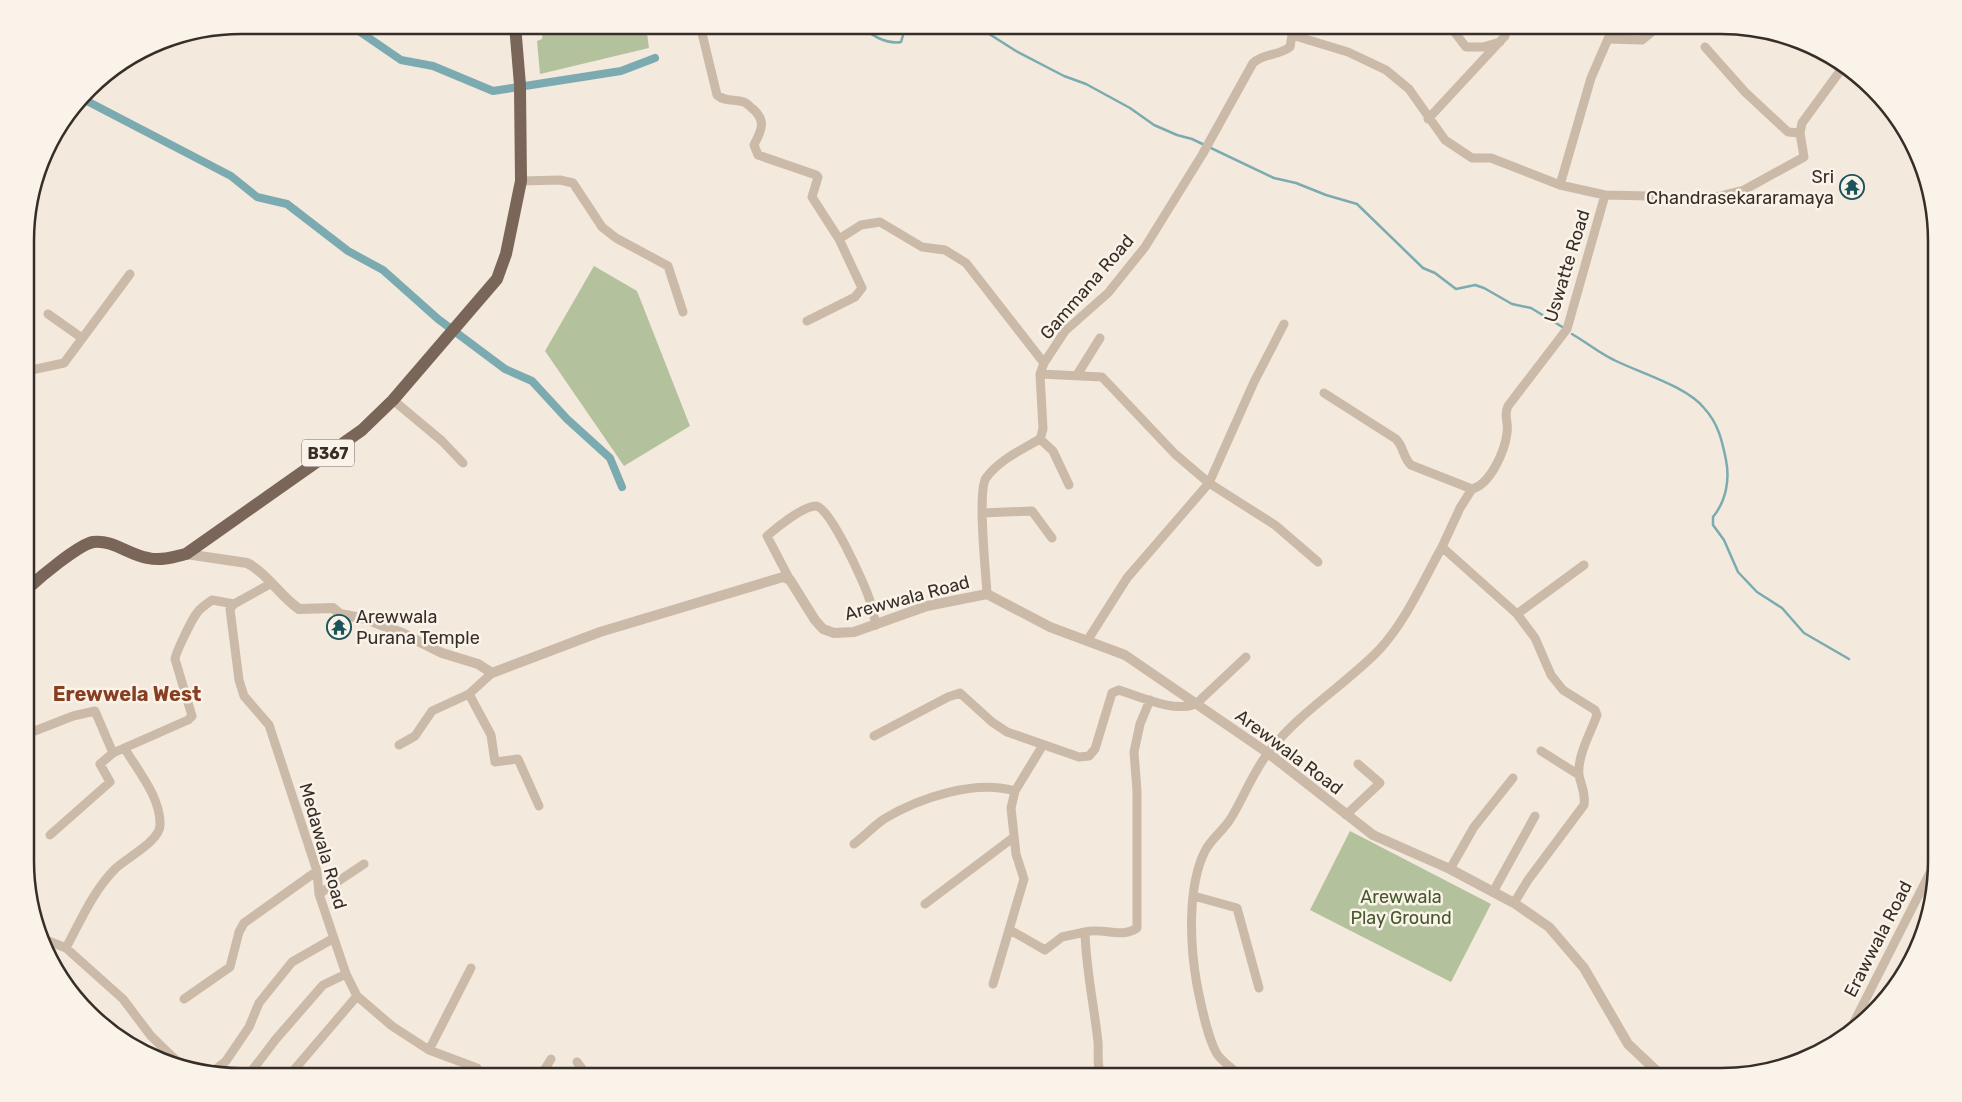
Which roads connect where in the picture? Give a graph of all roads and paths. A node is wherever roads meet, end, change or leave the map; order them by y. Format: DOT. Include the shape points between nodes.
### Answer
graph roads {
  1 [pos="516,34"];
  2 [pos="702,34"];
  3 [pos="1456,34"];
  4 [pos="1505,34"];
  5 [pos="1610,34"];
  6 [pos="1649,34"];
  7 [pos="1292,35"];
  8 [pos="1608,39"];
  9 [pos="1500,42"];
  10 [pos="1704,47"];
  11 [pos="1840,72"];
  12 [pos="1428,119"];
  13 [pos="1800,133"];
  14 [pos="520,181"];
  15 [pos="1560,185"];
  16 [pos="1605,195"];
  17 [pos="839,239"];
  18 [pos="130,274"];
  19 [pos="683,312"];
  20 [pos="48,314"];
  21 [pos="808,321"];
  22 [pos="1284,324"];
  23 [pos="82,338"];
  24 [pos="1100,338"];
  25 [pos="1044,363"];
  26 [pos="34,369"];
  27 [pos="1040,374"];
  28 [pos="1077,375"];
  29 [pos="1324,393"];
  30 [pos="393,400"];
  31 [pos="1040,440"];
  32 [pos="463,463"];
  33 [pos="1209,483"];
  34 [pos="1069,485"];
  35 [pos="1472,489"];
  36 [pos="982,513"];
  37 [pos="1052,538"];
  38 [pos="1442,547"];
  39 [pos="186,554"];
  40 [pos="1318,562"];
  41 [pos="1584,565"];
  42 [pos="790,580"];
  43 [pos="34,582"];
  44 [pos="270,584"];
  45 [pos="987,594"];
  46 [pos="234,604"];
  47 [pos="1517,614"];
  48 [pos="876,625"];
  49 [pos="1087,640"];
  50 [pos="1246,657"];
  51 [pos="492,673"];
  52 [pos="469,694"];
  53 [pos="1150,700"];
  54 [pos="1198,703"];
  55 [pos="34,731"];
  56 [pos="874,736"];
  57 [pos="1043,744"];
  58 [pos="399,746"];
  59 [pos="125,749"];
  60 [pos="1541,751"];
  61 [pos="113,753"];
  62 [pos="1268,753"];
  63 [pos="1358,764"];
  64 [pos="1579,774"];
  65 [pos="1513,778"];
  66 [pos="1014,791"];
  67 [pos="539,806"];
  68 [pos="1346,815"];
  69 [pos="1536,816"];
  70 [pos="50,835"];
  71 [pos="1014,837"];
  72 [pos="854,844"];
  73 [pos="364,864"];
  74 [pos="1450,869"];
  75 [pos="317,871"];
  76 [pos="1928,875"];
  77 [pos="1493,892"];
  78 [pos="319,894"];
  79 [pos="1194,896"];
  80 [pos="1514,903"];
  81 [pos="925,904"];
  82 [pos="1010,930"];
  83 [pos="1085,932"];
  84 [pos="334,938"];
  85 [pos="49,941"];
  86 [pos="66,948"];
  87 [pos="472,968"];
  88 [pos="346,974"];
  89 [pos="993,984"];
  90 [pos="1259,988"];
  91 [pos="357,996"];
  92 [pos="184,999"];
  93 [pos="1856,1019"];
  94 [pos="429,1050"];
  95 [pos="173,1057"];
  96 [pos="551,1059"];
  97 [pos="577,1062"];
  98 [pos="219,1067"];
  99 [pos="254,1068"];
  100 [pos="296,1068"];
  101 [pos="478,1068"];
  102 [pos="546,1068"];
  103 [pos="581,1068"];
  104 [pos="1098,1068"];
  105 [pos="1232,1068"];
  106 [pos="1653,1068"];
  1 -- 14 [label="main road, B367" via="520,86"];
  2 -- 17 [label="street" via="717,95 722,99 746,102 759,114 763,123 754,145 758,155 818,177 812,197"];
  3 -- 9 [label="street" via="1466,47"];
  4 -- 9 [label="street"];
  5 -- 8 [label="street"];
  6 -- 8 [label="street" via="1642,40"];
  7 -- 12 [label="street" via="1348,52 1386,70 1409,89"];
  7 -- 25 [label="street, Gammana Road" via="1290,47 1285,51 1258,58 1253,63 1145,247 1108,293 1065,332"];
  8 -- 15 [label="street" via="1591,78"];
  9 -- 12 [label="street"];
  10 -- 13 [label="street" via="1744,92 1788,132"];
  11 -- 13 [label="street" via="1802,124"];
  12 -- 15 [label="street" via="1444,140 1472,158 1491,158"];
  13 -- 16 [label="street" via="1804,157 1744,190 1696,202"];
  14 -- 19 [label="street" via="560,180 572,183 602,227 668,266"];
  14 -- 30 [label="main road, B367" via="497,279"];
  15 -- 16 [label="street"];
  16 -- 35 [label="street, Uswatte Road" via="1566,329 1508,406 1504,446 1487,479"];
  17 -- 21 [label="street" via="862,288 855,297"];
  17 -- 25 [label="street" via="861,224 880,222 922,247 945,250 966,263"];
  18 -- 23 [label="street"];
  20 -- 23 [label="street"];
  22 -- 33 [label="street"];
  23 -- 26 [label="street" via="64,362"];
  24 -- 28 [label="street"];
  25 -- 27 [label="street, Gammana Road"];
  27 -- 28 [label="street"];
  27 -- 31 [label="street, Gammana Road" via="1043,429"];
  28 -- 33 [label="street" via="1102,377 1175,454"];
  29 -- 35 [label="street" via="1396,439 1411,465"];
  30 -- 32 [label="street"];
  30 -- 39 [label="main road, B367" via="362,430"];
  31 -- 34 [label="street" via="1053,451"];
  31 -- 36 [label="street" via="996,466 985,480"];
  33 -- 40 [label="street" via="1275,525"];
  33 -- 49 [label="street" via="1127,578"];
  35 -- 38 [label="street, Uswatte Road"];
  36 -- 37 [label="street" via="1032,511"];
  36 -- 45 [label="street"];
  38 -- 47 [label="street"];
  38 -- 62 [label="street, Uswatte Road" via="1401,621 1380,649 1324,696"];
  39 -- 43 [label="main road, B367" via="167,559 147,558 105,542 90,543"];
  39 -- 44 [label="street" via="247,563"];
  41 -- 47 [label="street"];
  42 -- 48 [label="street, Arewwala Road" via="823,629 847,633"];
  42 -- 48 [label="street" via="767,536 798,514 815,505 820,506 848,551 870,599"];
  42 -- 51 [label="street" via="783,577 600,632"];
  44 -- 46 [label="street"];
  44 -- 51 [label="street" via="299,609 333,608 340,614 366,619 442,653 478,664"];
  45 -- 48 [label="street, Arewwala Road" via="927,606"];
  45 -- 49 [label="street, Arewwala Road" via="1050,627"];
  46 -- 59 [label="street" via="212,600 197,612 177,650 175,659 192,716"];
  46 -- 75 [label="street, Medawala Road" via="230,609 239,680 244,696 269,725"];
  47 -- 64 [label="street" via="1535,638 1551,675 1563,690 1595,710 1597,715"];
  49 -- 54 [label="street, Arewwala Road" via="1125,654"];
  50 -- 54 [label="street"];
  51 -- 52 [label="street"];
  52 -- 58 [label="street" via="432,710 415,736"];
  52 -- 67 [label="street" via="491,735 494,762 518,760"];
  53 -- 54 [label="street" via="1180,707"];
  53 -- 57 [label="street" via="1120,690 1112,693 1095,750 1088,756 1079,757"];
  53 -- 83 [label="street" via="1134,752 1137,928 1129,934"];
  54 -- 62 [label="street, Arewwala Road"];
  55 -- 61 [label="street" via="73,716 95,712"];
  56 -- 57 [label="street" via="960,693 1007,732"];
  57 -- 66 [label="street"];
  59 -- 61 [label="street"];
  59 -- 86 [label="street" via="156,802 160,831 114,870 98,891"];
  60 -- 64 [label="street"];
  61 -- 70 [label="street" via="100,764 110,782 107,787"];
  62 -- 68 [label="street, Arewwala Road"];
  62 -- 79 [label="street, Uswatte Road" via="1230,820 1206,848"];
  63 -- 68 [label="street" via="1380,783"];
  64 -- 80 [label="street" via="1586,794 1584,805"];
  65 -- 74 [label="street" via="1474,827"];
  66 -- 71 [label="street" via="1011,808"];
  66 -- 72 [label="street" via="997,786 954,792 905,808 883,820"];
  68 -- 74 [label="street, Arewwala Road" via="1373,835"];
  69 -- 77 [label="street"];
  71 -- 81 [label="street"];
  71 -- 82 [label="street" via="1024,879"];
  73 -- 78 [label="street"];
  74 -- 77 [label="street, Arewwala Road"];
  75 -- 78 [label="street, Medawala Road"];
  75 -- 92 [label="street" via="244,923 230,967"];
  76 -- 93 [label="street, Erawwala Road"];
  77 -- 80 [label="street, Arewwala Road"];
  78 -- 84 [label="street, Medawala Road"];
  79 -- 90 [label="street" via="1237,908"];
  79 -- 105 [label="street, Uswatte Road" via="1194,970 1200,1004 1215,1052"];
  80 -- 106 [label="street, Arewwala Road" via="1549,927 1565,945 1584,968 1628,1044"];
  82 -- 83 [label="street" via="1045,950 1062,937"];
  82 -- 89 [label="street"];
  83 -- 104 [label="street"];
  84 -- 88 [label="street, Medawala Road"];
  84 -- 98 [label="street" via="292,962 259,1003 249,1027"];
  85 -- 86 [label="street"];
  86 -- 95 [label="street" via="123,999"];
  87 -- 94 [label="street"];
  88 -- 91 [label="street, Medawala Road"];
  88 -- 99 [label="street" via="323,985"];
  91 -- 94 [label="street, Medawala Road" via="392,1026"];
  91 -- 100 [label="street"];
  94 -- 101 [label="street, Medawala Road"];
  96 -- 102 [label="street"];
  97 -- 103 [label="street"];
}
